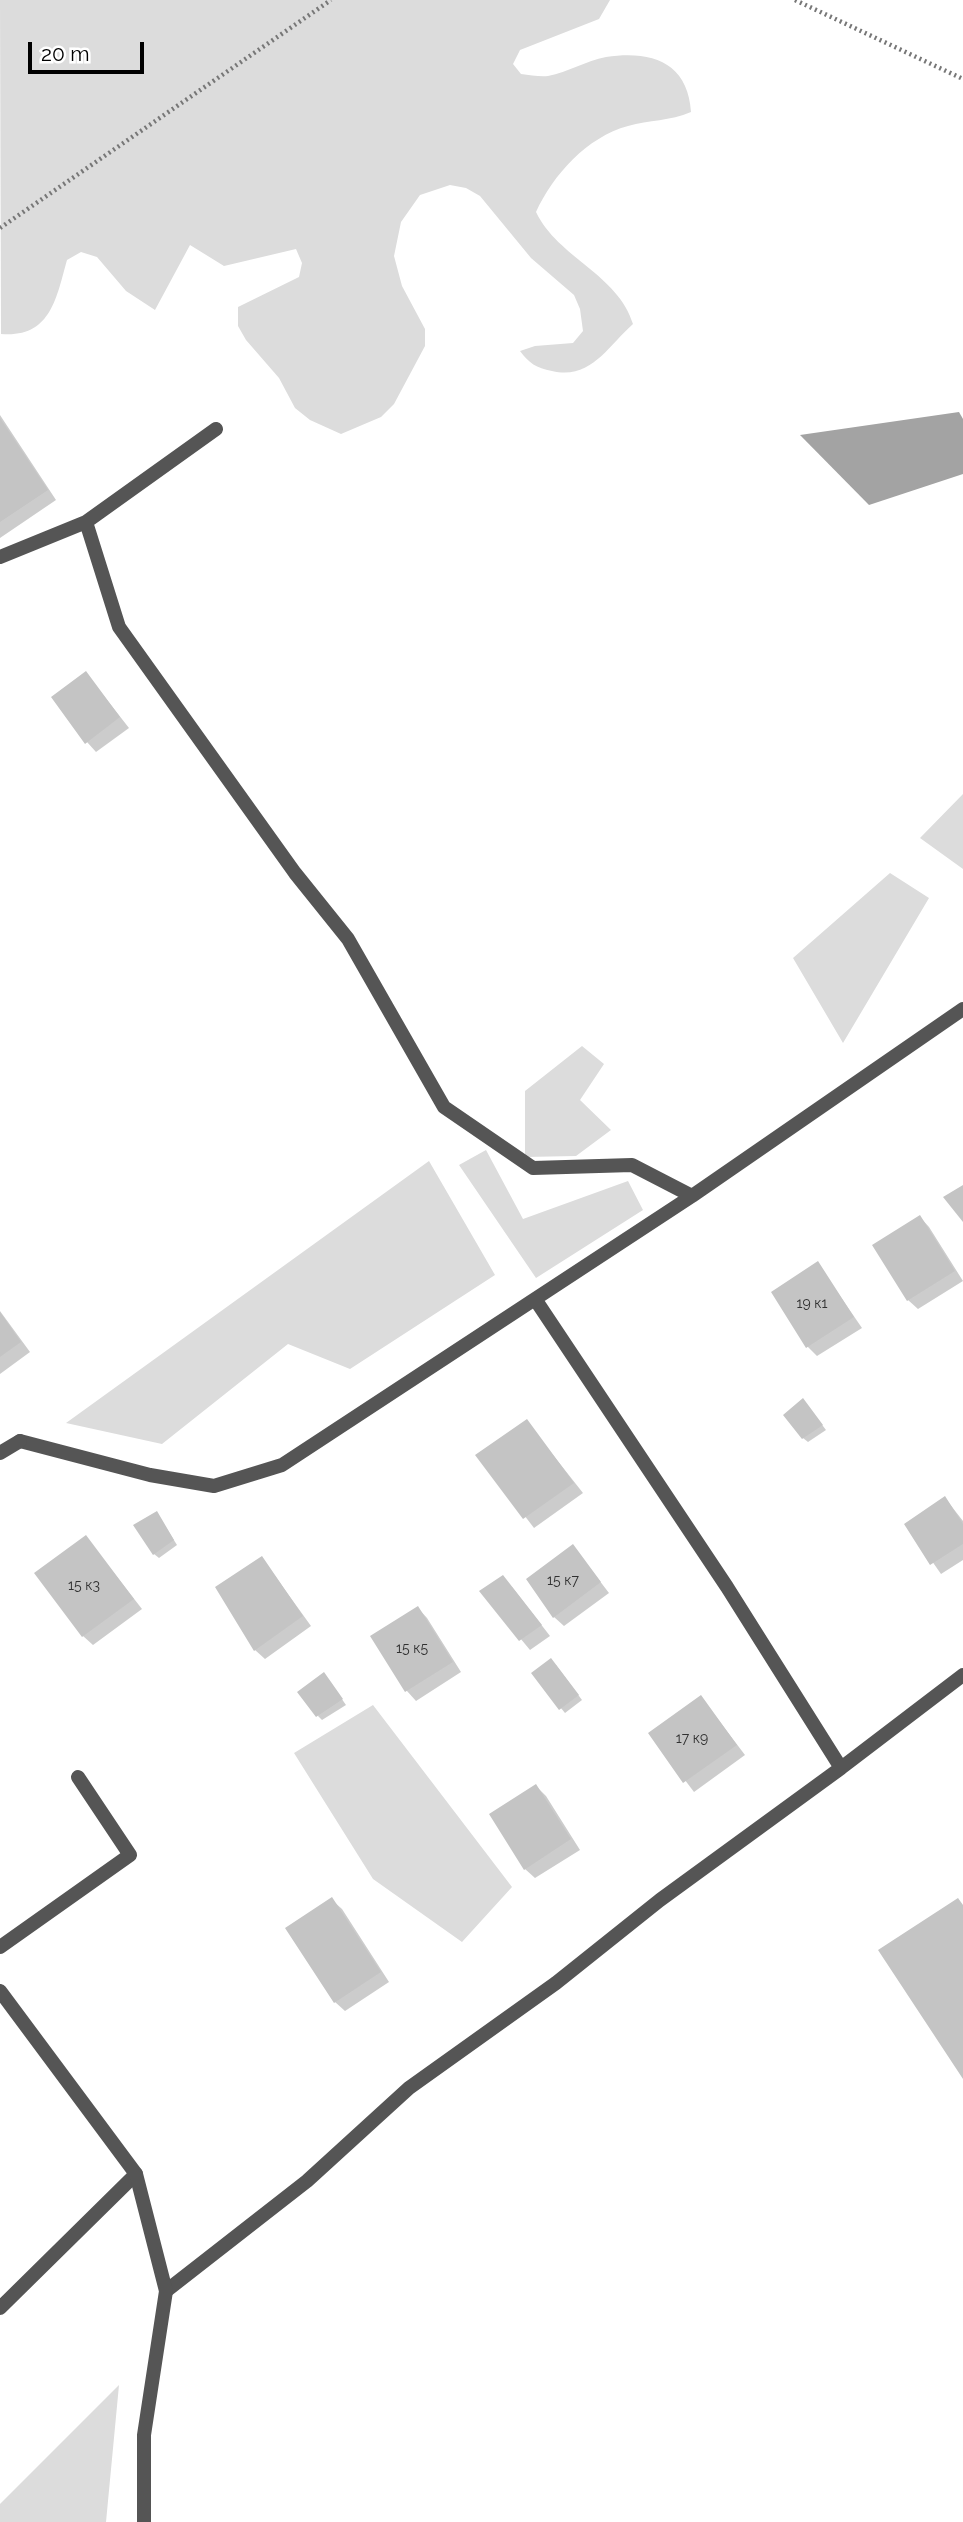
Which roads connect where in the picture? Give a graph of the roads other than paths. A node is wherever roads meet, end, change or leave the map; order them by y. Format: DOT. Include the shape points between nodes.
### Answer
graph roads {
  1 [pos="216,429"];
  2 [pos="86,522"];
  3 [pos="0,557"];
  4 [pos="963,1009"];
  5 [pos="692,1196"];
  6 [pos="535,1299"];
  7 [pos="0,1454"];
  8 [pos="963,1675"];
  9 [pos="841,1768"];
  10 [pos="78,1777"];
  11 [pos="0,1947"];
  12 [pos="0,1991"];
  13 [pos="136,2174"];
  14 [pos="166,2291"];
  15 [pos="0,2308"];
  16 [pos="144,2522"];
  1 -- 2 [label="street"];
  2 -- 3 [label="street"];
  2 -- 5 [label="street" via="119,627 295,873 348,939 444,1107 533,1168 632,1165"];
  4 -- 5 [label="street"];
  5 -- 6 [label="street"];
  6 -- 7 [label="street" via="282,1465 214,1486 150,1475 20,1441"];
  6 -- 9 [label="street"];
  8 -- 9 [label="street"];
  9 -- 14 [label="street" via="409,2088 307,2181"];
  10 -- 11 [label="street" via="130,1855"];
  12 -- 13 [label="street"];
  13 -- 14 [label="street"];
  13 -- 15 [label="street"];
  14 -- 16 [label="street" via="144,2435"];
}
